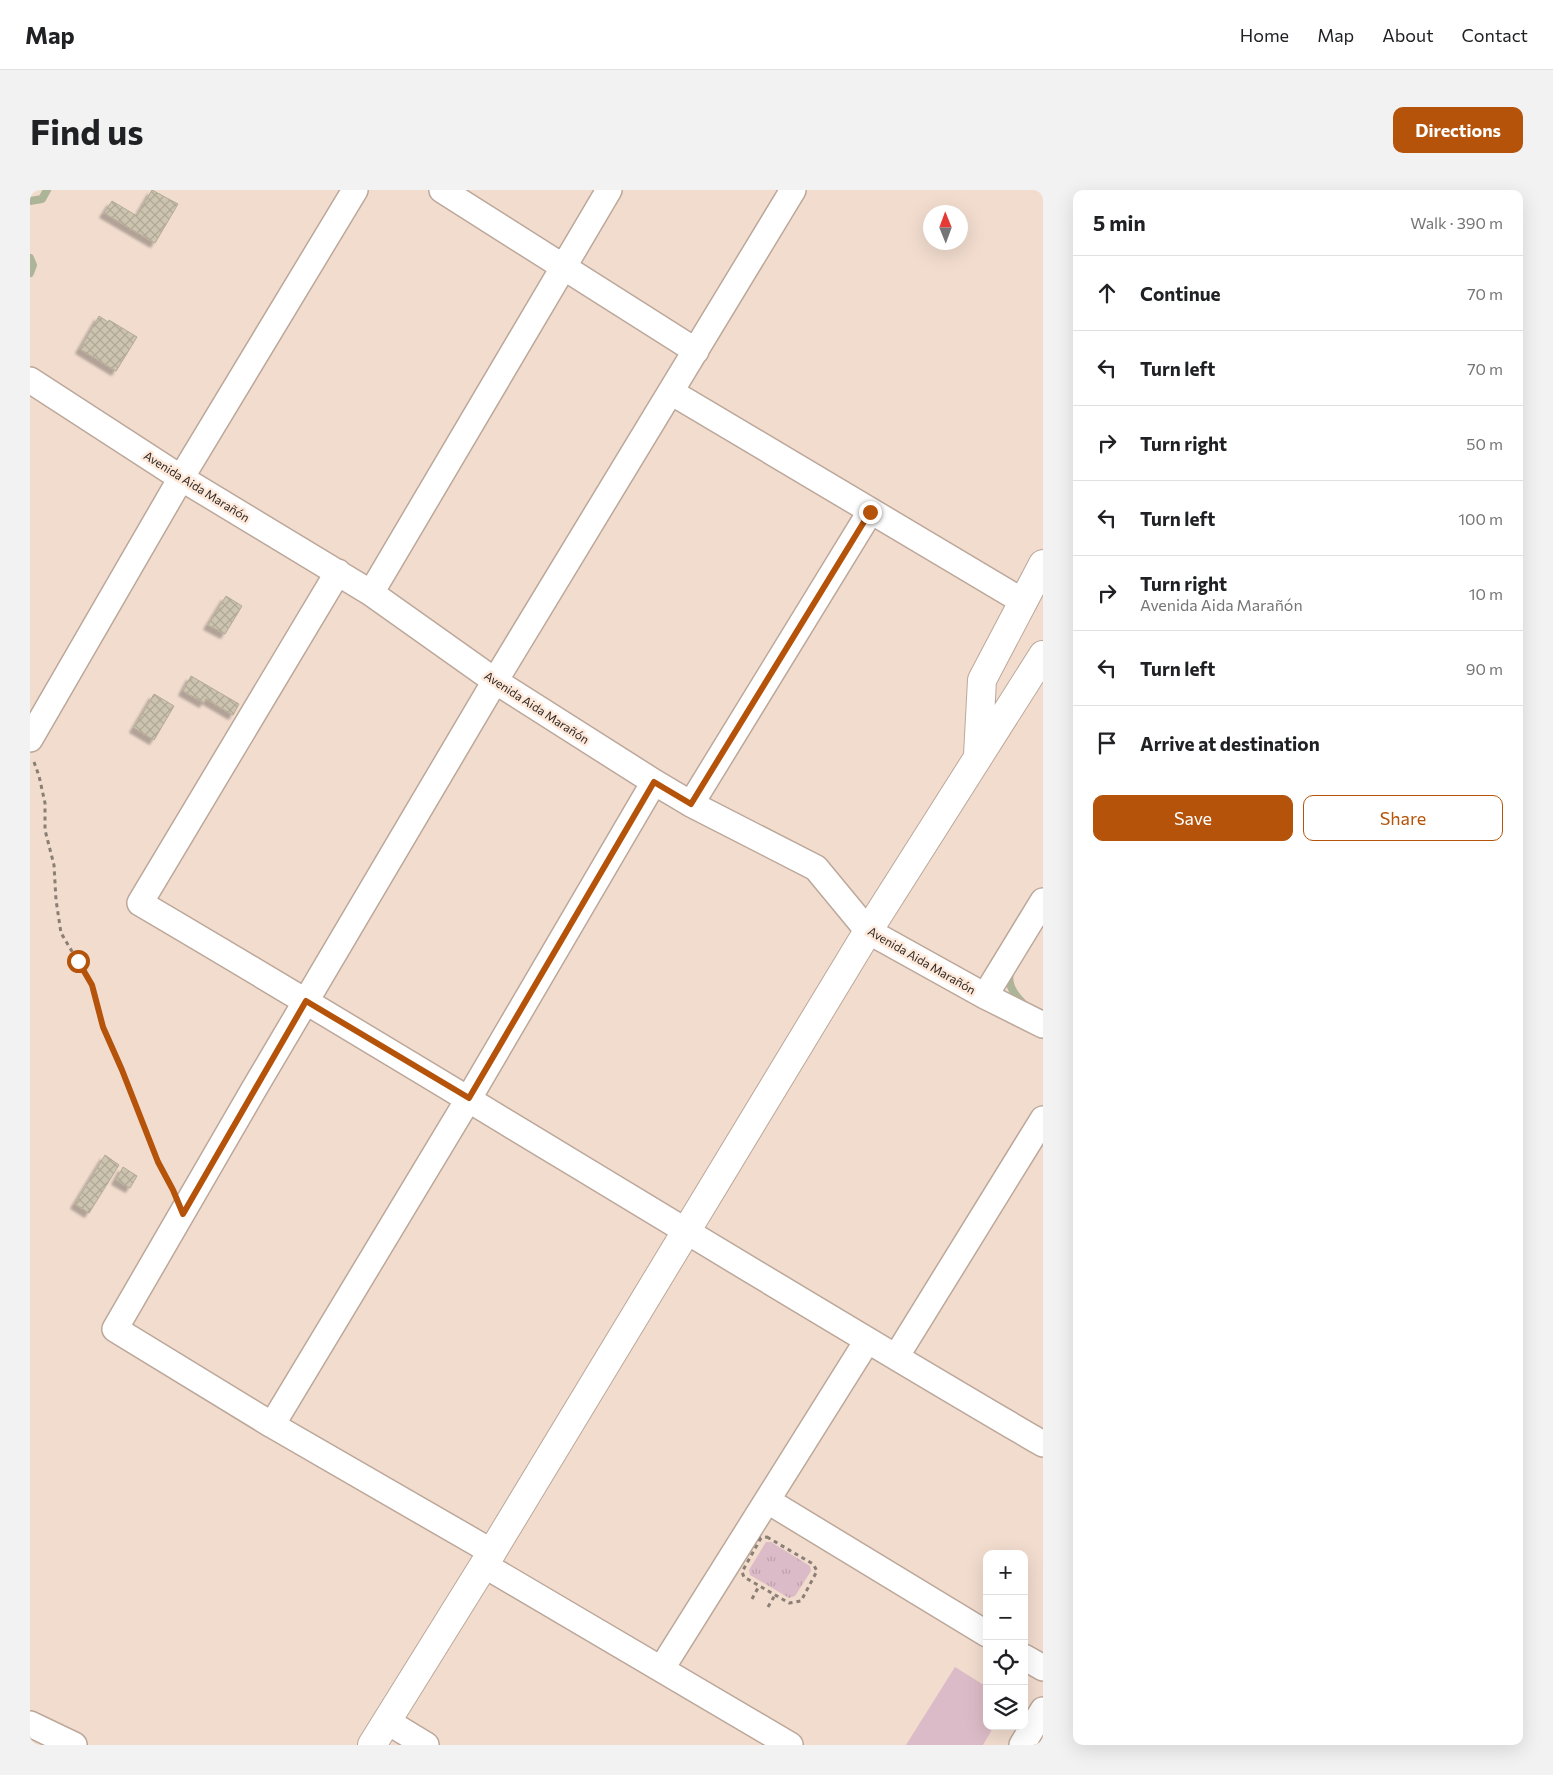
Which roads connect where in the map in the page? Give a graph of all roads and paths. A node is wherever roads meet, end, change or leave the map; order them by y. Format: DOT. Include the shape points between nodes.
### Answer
graph roads {
  1 [pos="355,190"];
  2 [pos="442,190"];
  3 [pos="609,190"];
  4 [pos="793,190"];
  5 [pos="564,268"];
  6 [pos="696,351"];
  7 [pos="30,380"];
  8 [pos="671,392"];
  9 [pos="182,478"];
  10 [pos="870,512"];
  11 [pos="1043,564"];
  12 [pos="338,572"];
  13 [pos="371,593"];
  14 [pos="1024,602"];
  15 [pos="1043,655"];
  16 [pos="495,681"];
  17 [pos="30,747"];
  18 [pos="978,758"];
  19 [pos="654,782"];
  20 [pos="691,804"];
  21 [pos="1043,901"];
  22 [pos="868,931"];
  23 [pos="984,996"];
  24 [pos="306,1001"];
  25 [pos="1043,1025"];
  26 [pos="469,1098"];
  27 [pos="1043,1119"];
  28 [pos="183,1214"];
  29 [pos="685,1231"];
  30 [pos="867,1341"];
  31 [pos="896,1357"];
  32 [pos="272,1425"];
  33 [pos="1043,1444"];
  34 [pos="768,1502"];
  35 [pos="488,1558"];
  36 [pos="759,1586"];
  37 [pos="775,1595"];
  38 [pos="752,1599"];
  39 [pos="768,1607"];
  40 [pos="983,1632"];
  41 [pos="1028,1659"];
  42 [pos="662,1668"];
  43 [pos="1043,1668"];
  44 [pos="1043,1710"];
  45 [pos="388,1722"];
  46 [pos="30,1724"];
  47 [pos="74,1745"];
  48 [pos="372,1745"];
  49 [pos="426,1745"];
  50 [pos="790,1745"];
  51 [pos="1022,1745"];
  1 -- 9 [label="street"];
  2 -- 5 [label="street"];
  3 -- 5 [label="street"];
  4 -- 6 [label="street"];
  5 -- 6 [label="street"];
  5 -- 13 [label="street"];
  6 -- 8 [label="street"];
  7 -- 9 [label="street, Avenida Aida Marañón"];
  8 -- 10 [label="street"];
  8 -- 16 [label="street"];
  9 -- 12 [label="street, Avenida Aida Marañón"];
  9 -- 17 [label="street"];
  10 -- 14 [label="street"];
  10 -- 20 [label="street"];
  11 -- 14 [label="street"];
  12 -- 13 [label="street, Avenida Aida Marañón"];
  12 -- 24 [label="street" via="140,903"];
  13 -- 16 [label="street, Avenida Aida Marañón"];
  14 -- 18 [label="street" via="982,680"];
  15 -- 18 [label="street"];
  16 -- 19 [label="street, Avenida Aida Marañón"];
  16 -- 24 [label="street"];
  17 -- 28 [label="path" via="45,803 45,830 54,865 61,933 92,985 103,1027 158,1162"];
  18 -- 22 [label="street"];
  19 -- 20 [label="street, Avenida Aida Marañón"];
  19 -- 26 [label="street"];
  20 -- 22 [label="street, Avenida Aida Marañón" via="816,868"];
  21 -- 23 [label="street"];
  22 -- 23 [label="street, Avenida Aida Marañón"];
  22 -- 29 [label="street"];
  23 -- 25 [label="street, Avenida Aida Marañón"];
  24 -- 26 [label="street"];
  24 -- 28 [label="street"];
  26 -- 29 [label="street"];
  26 -- 32 [label="street"];
  27 -- 31 [label="street"];
  28 -- 32 [label="street" via="115,1329"];
  29 -- 30 [label="street"];
  29 -- 35 [label="street"];
  30 -- 31 [label="street"];
  30 -- 34 [label="street"];
  31 -- 33 [label="street"];
  32 -- 35 [label="street"];
  34 -- 40 [label="street"];
  34 -- 42 [label="street"];
  35 -- 42 [label="street"];
  35 -- 45 [label="street"];
  36 -- 37 [label="path"];
  36 -- 37 [label="path" via="744,1577 742,1572 761,1538 768,1537 813,1564 817,1572 801,1601 789,1602"];
  36 -- 38 [label="path"];
  37 -- 39 [label="path"];
  41 -- 43 [label="street"];
  42 -- 50 [label="street"];
  44 -- 51 [label="street"];
  45 -- 48 [label="street"];
  45 -- 49 [label="street"];
  46 -- 47 [label="street"];
}
